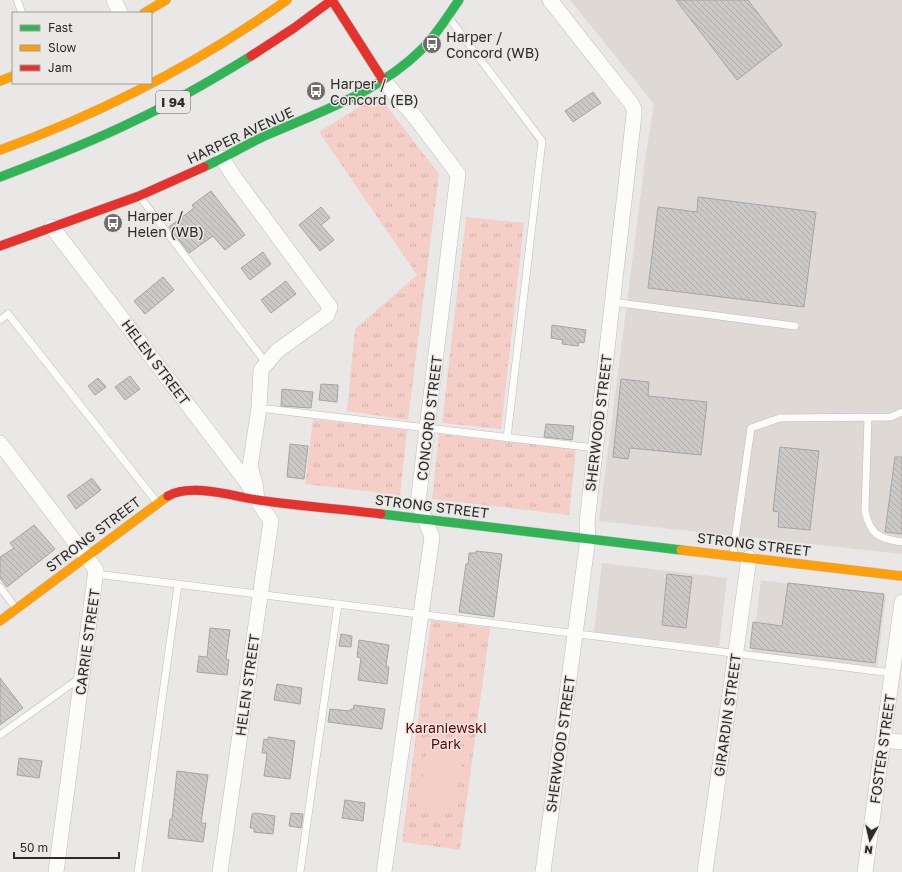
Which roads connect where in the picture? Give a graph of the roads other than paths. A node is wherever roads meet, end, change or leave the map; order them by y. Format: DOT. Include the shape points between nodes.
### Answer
graph roads {
  1 [pos="17,0"];
  2 [pos="114,0"];
  3 [pos="166,0"];
  4 [pos="286,0"];
  5 [pos="332,0"];
  6 [pos="458,0"];
  7 [pos="550,0"];
  8 [pos="22,12"];
  9 [pos="120,12"];
  10 [pos="146,12"];
  11 [pos="448,16"];
  12 [pos="12,76"];
  13 [pos="0,80"];
  14 [pos="383,80"];
  15 [pos="152,83"];
  16 [pos="150,84"];
  17 [pos="0,150"];
  18 [pos="222,158"];
  19 [pos="0,178"];
  20 [pos="138,196"];
  21 [pos="52,227"];
  22 [pos="0,246"];
  23 [pos="612,302"];
  24 [pos="0,320"];
  25 [pos="794,326"];
  26 [pos="266,363"];
  27 [pos="259,408"];
  28 [pos="902,412"];
  29 [pos="868,418"];
  30 [pos="427,428"];
  31 [pos="508,438"];
  32 [pos="0,443"];
  33 [pos="595,448"];
  34 [pos="257,500"];
  35 [pos="158,503"];
  36 [pos="426,519"];
  37 [pos="588,538"];
  38 [pos="902,542"];
  39 [pos="87,556"];
  40 [pos="732,556"];
  41 [pos="749,558"];
  42 [pos="96,574"];
  43 [pos="902,576"];
  44 [pos="178,585"];
  45 [pos="0,587"];
  46 [pos="260,595"];
  47 [pos="902,602"];
  48 [pos="338,604"];
  49 [pos="16,609"];
  50 [pos="421,614"];
  51 [pos="0,621"];
  52 [pos="575,634"];
  53 [pos="736,654"];
  54 [pos="892,673"];
  55 [pos="82,677"];
  56 [pos="0,735"];
  57 [pos="883,740"];
  58 [pos="902,742"];
  59 [pos="56,872"];
  60 [pos="138,872"];
  61 [pos="220,872"];
  62 [pos="300,872"];
  63 [pos="384,872"];
  64 [pos="543,872"];
  65 [pos="705,872"];
  66 [pos="865,872"];
  1 -- 8 [label="lane"];
  2 -- 9 [label="street"];
  3 -- 10 [label="main road"];
  4 -- 15 [label="main road, I 94" via="213,49"];
  5 -- 14 [label="main road, CONCORD STREET"];
  5 -- 19 [label="main road, I 94" via="264,48 189,93 101,137"];
  6 -- 11 [label="main road, HARPER AVENUE"];
  7 -- 23 [label="street, SHERWOOD STREET" via="634,109"];
  11 -- 14 [label="main road, HARPER AVENUE" via="422,49"];
  11 -- 31 [label="lane" via="542,141"];
  12 -- 13 [label="main road"];
  14 -- 18 [label="main road, HARPER AVENUE" via="328,110 265,136"];
  14 -- 30 [label="street, CONCORD STREET" via="458,174"];
  16 -- 17 [label="main road, I 94" via="55,130"];
  18 -- 20 [label="main road, HARPER AVENUE"];
  18 -- 26 [label="street" via="234,178 330,306 327,315 282,347"];
  20 -- 21 [label="main road, HARPER AVENUE"];
  20 -- 26 [label="lane"];
  21 -- 22 [label="main road, HARPER AVENUE"];
  21 -- 34 [label="street, HELEN STREET" via="246,481"];
  23 -- 25 [label="lane"];
  23 -- 33 [label="street, SHERWOOD STREET"];
  24 -- 35 [label="lane" via="8,314"];
  26 -- 27 [label="street" via="260,373"];
  27 -- 30 [label="lane"];
  27 -- 34 [label="street" via="250,467"];
  28 -- 29 [label="lane" via="891,417"];
  29 -- 38 [label="lane" via="865,511 867,522 877,535"];
  29 -- 40 [label="lane" via="780,418 751,428"];
  30 -- 31 [label="lane"];
  30 -- 36 [label="street, CONCORD STREET" via="418,502"];
  31 -- 33 [label="lane"];
  32 -- 39 [label="street, CARRIE STREET"];
  33 -- 37 [label="street, SHERWOOD STREET" via="587,522"];
  34 -- 35 [label="main road, STRONG STREET" via="206,491 179,491"];
  34 -- 36 [label="main road, STRONG STREET"];
  34 -- 46 [label="street, HELEN STREET" via="271,521"];
  35 -- 39 [label="main road, STRONG STREET"];
  36 -- 37 [label="main road, STRONG STREET"];
  36 -- 50 [label="street, CONCORD STREET" via="432,537"];
  37 -- 40 [label="main road, STRONG STREET"];
  37 -- 52 [label="street, SHERWOOD STREET"];
  39 -- 42 [label="street, CARRIE STREET"];
  39 -- 49 [label="main road, STRONG STREET"];
  40 -- 41 [label="main road, STRONG STREET"];
  41 -- 43 [label="main road, STRONG STREET"];
  41 -- 53 [label="street, GIRARDIN STREET"];
  42 -- 44 [label="lane"];
  42 -- 55 [label="street, CARRIE STREET"];
  44 -- 46 [label="lane"];
  44 -- 60 [label="lane"];
  45 -- 49 [label="lane"];
  46 -- 48 [label="lane"];
  46 -- 61 [label="street, HELEN STREET"];
  47 -- 54 [label="street, FOSTER STREET"];
  48 -- 50 [label="lane"];
  48 -- 62 [label="lane"];
  49 -- 51 [label="main road, STRONG STREET"];
  50 -- 52 [label="lane"];
  50 -- 63 [label="street, CONCORD STREET"];
  52 -- 53 [label="lane"];
  52 -- 64 [label="street, SHERWOOD STREET"];
  53 -- 54 [label="lane"];
  53 -- 65 [label="street, GIRARDIN STREET"];
  54 -- 57 [label="street, FOSTER STREET"];
  55 -- 56 [label="lane"];
  55 -- 59 [label="street, CARRIE STREET"];
  57 -- 58 [label="street"];
  57 -- 66 [label="street, FOSTER STREET"];
}
